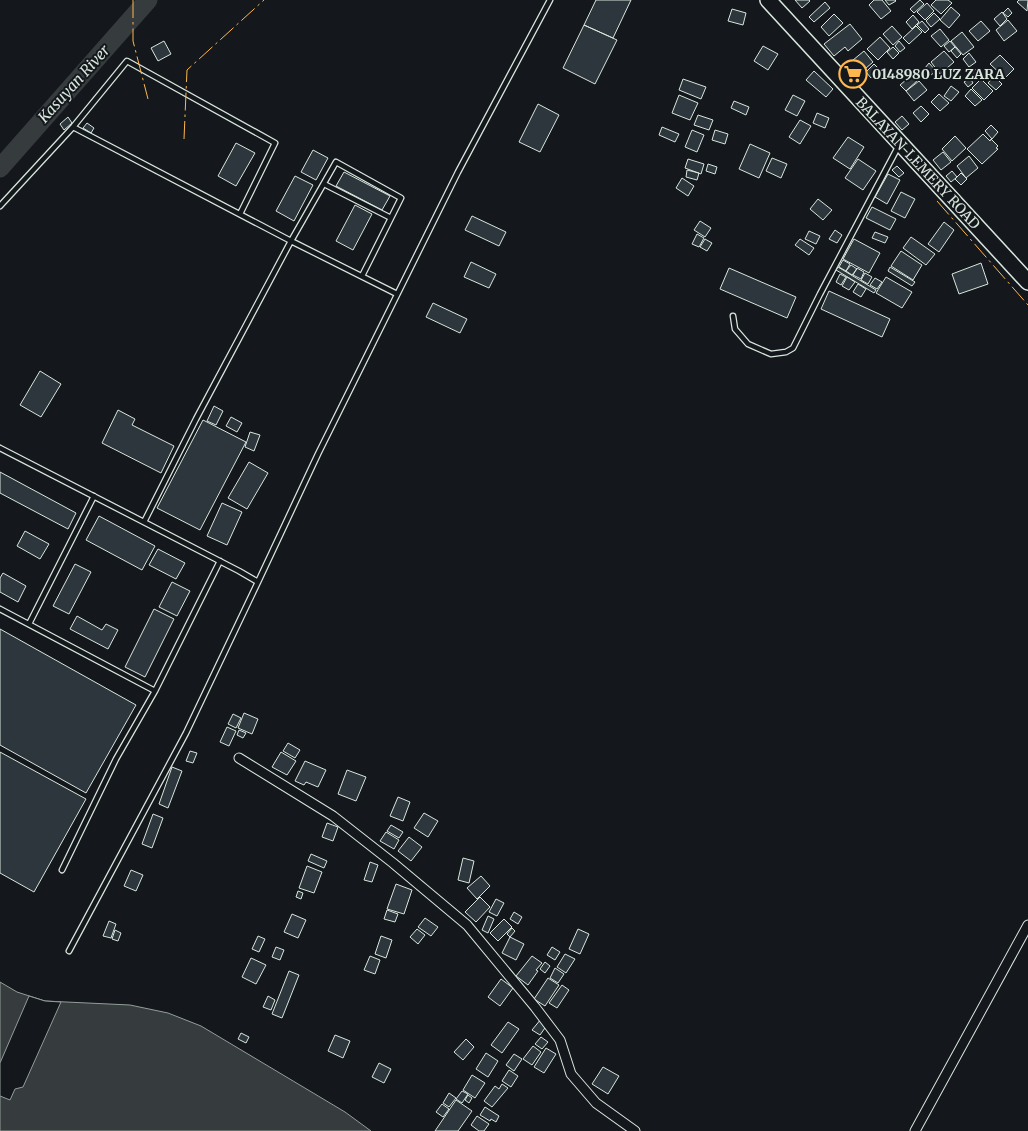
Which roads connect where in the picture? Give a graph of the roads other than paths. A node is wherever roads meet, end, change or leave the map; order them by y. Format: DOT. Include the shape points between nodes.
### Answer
graph roads {
  1 [pos="550,0"];
  2 [pos="768,0"];
  3 [pos="73,127"];
  4 [pos="900,144"];
  5 [pos="324,184"];
  6 [pos="0,206"];
  7 [pos="240,214"];
  8 [pos="390,218"];
  9 [pos="291,241"];
  10 [pos="362,276"];
  11 [pos="1028,282"];
  12 [pos="398,294"];
  13 [pos="733,316"];
  14 [pos="0,448"];
  15 [pos="94,496"];
  16 [pos="144,522"];
  17 [pos="220,561"];
  18 [pos="258,582"];
  19 [pos="0,609"];
  20 [pos="29,624"];
  21 [pos="155,691"];
  22 [pos="239,758"];
  23 [pos="62,870"];
  24 [pos="1028,925"];
  25 [pos="68,951"];
  26 [pos="635,1131"];
  27 [pos="915,1131"];
  1 -- 12 [label="lane" via="458,172"];
  2 -- 4 [label="main road, BALAYAN-LEMERY ROAD"];
  3 -- 6 [label="lane"];
  3 -- 7 [label="lane"];
  3 -- 7 [label="lane" via="127,61 275,143"];
  4 -- 11 [label="main road, BALAYAN-LEMERY ROAD"];
  4 -- 13 [label="lane" via="793,348 771,354 748,344 735,330"];
  5 -- 8 [label="lane"];
  5 -- 8 [label="lane" via="336,162 401,198"];
  5 -- 9 [label="lane"];
  7 -- 9 [label="lane"];
  8 -- 10 [label="lane"];
  9 -- 10 [label="lane"];
  9 -- 16 [label="lane"];
  10 -- 12 [label="lane"];
  12 -- 18 [label="lane"];
  14 -- 15 [label="lane"];
  15 -- 16 [label="lane"];
  15 -- 20 [label="lane"];
  16 -- 17 [label="lane"];
  17 -- 18 [label="lane"];
  17 -- 21 [label="lane"];
  18 -- 25 [label="lane" via="186,732"];
  19 -- 20 [label="lane"];
  20 -- 21 [label="lane"];
  21 -- 23 [label="lane" via="116,759"];
  22 -- 26 [label="street" via="333,816 467,926 560,1040 571,1074 596,1103"];
  24 -- 27 [label="street"];
}
